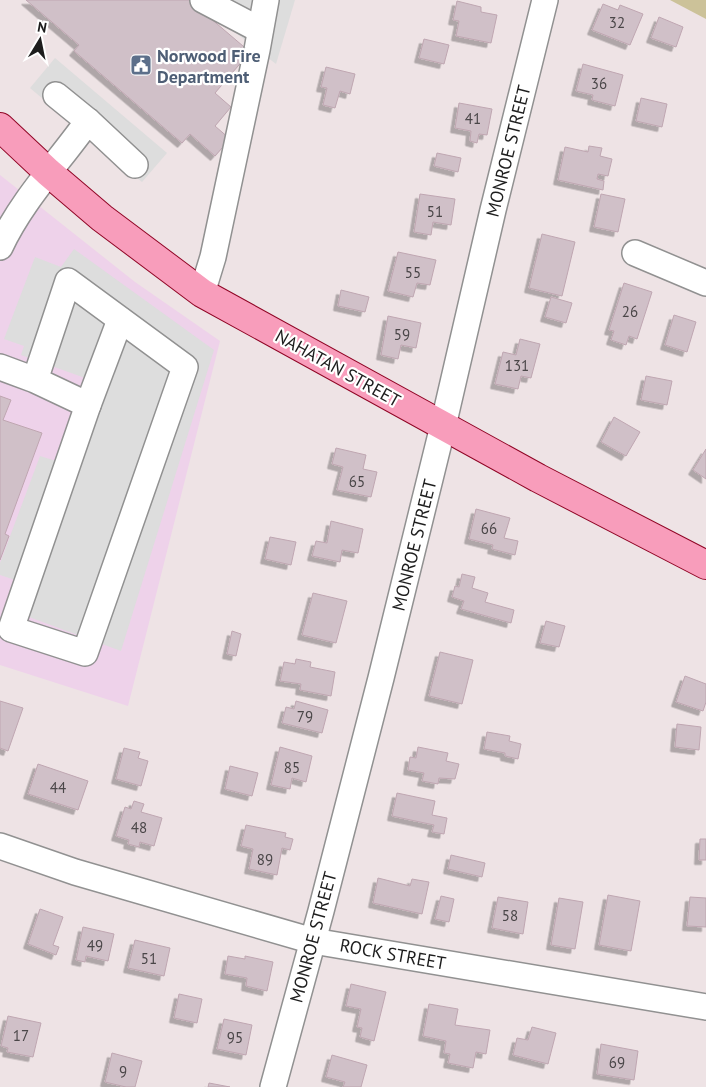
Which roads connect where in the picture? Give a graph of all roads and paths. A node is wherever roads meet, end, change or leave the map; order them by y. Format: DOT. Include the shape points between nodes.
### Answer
graph roads {
  1 [pos="203,0"];
  2 [pos="266,0"];
  3 [pos="545,0"];
  4 [pos="260,30"];
  5 [pos="56,95"];
  6 [pos="88,122"];
  7 [pos="0,127"];
  8 [pos="135,165"];
  9 [pos="48,172"];
  10 [pos="0,247"];
  11 [pos="635,253"];
  12 [pos="706,283"];
  13 [pos="202,293"];
  14 [pos="120,320"];
  15 [pos="0,367"];
  16 [pos="35,380"];
  17 [pos="88,405"];
  18 [pos="443,426"];
  19 [pos="706,565"];
  20 [pos="5,629"];
  21 [pos="0,846"];
  22 [pos="313,941"];
  23 [pos="706,1007"];
  24 [pos="273,1087"];
  1 -- 4 [label="street"];
  2 -- 4 [label="street"];
  3 -- 18 [label="street, MONROE STREET"];
  4 -- 13 [label="street" via="213,258"];
  5 -- 6 [label="street"];
  6 -- 8 [label="street"];
  6 -- 9 [label="street"];
  7 -- 9 [label="main road, NAHATAN STREET"];
  9 -- 10 [label="street" via="20,211"];
  9 -- 13 [label="main road, NAHATAN STREET" via="102,218"];
  11 -- 12 [label="street"];
  13 -- 18 [label="main road, NAHATAN STREET"];
  14 -- 16 [label="street" via="68,282"];
  14 -- 17 [label="street"];
  14 -- 20 [label="street" via="185,367 85,653"];
  15 -- 16 [label="street"];
  16 -- 17 [label="street"];
  17 -- 20 [label="street"];
  18 -- 19 [label="main road, NAHATAN STREET"];
  18 -- 22 [label="street, MONROE STREET"];
  21 -- 22 [label="street, ROCK STREET" via="75,872"];
  22 -- 23 [label="street, ROCK STREET"];
  22 -- 24 [label="street, MONROE STREET"];
}
